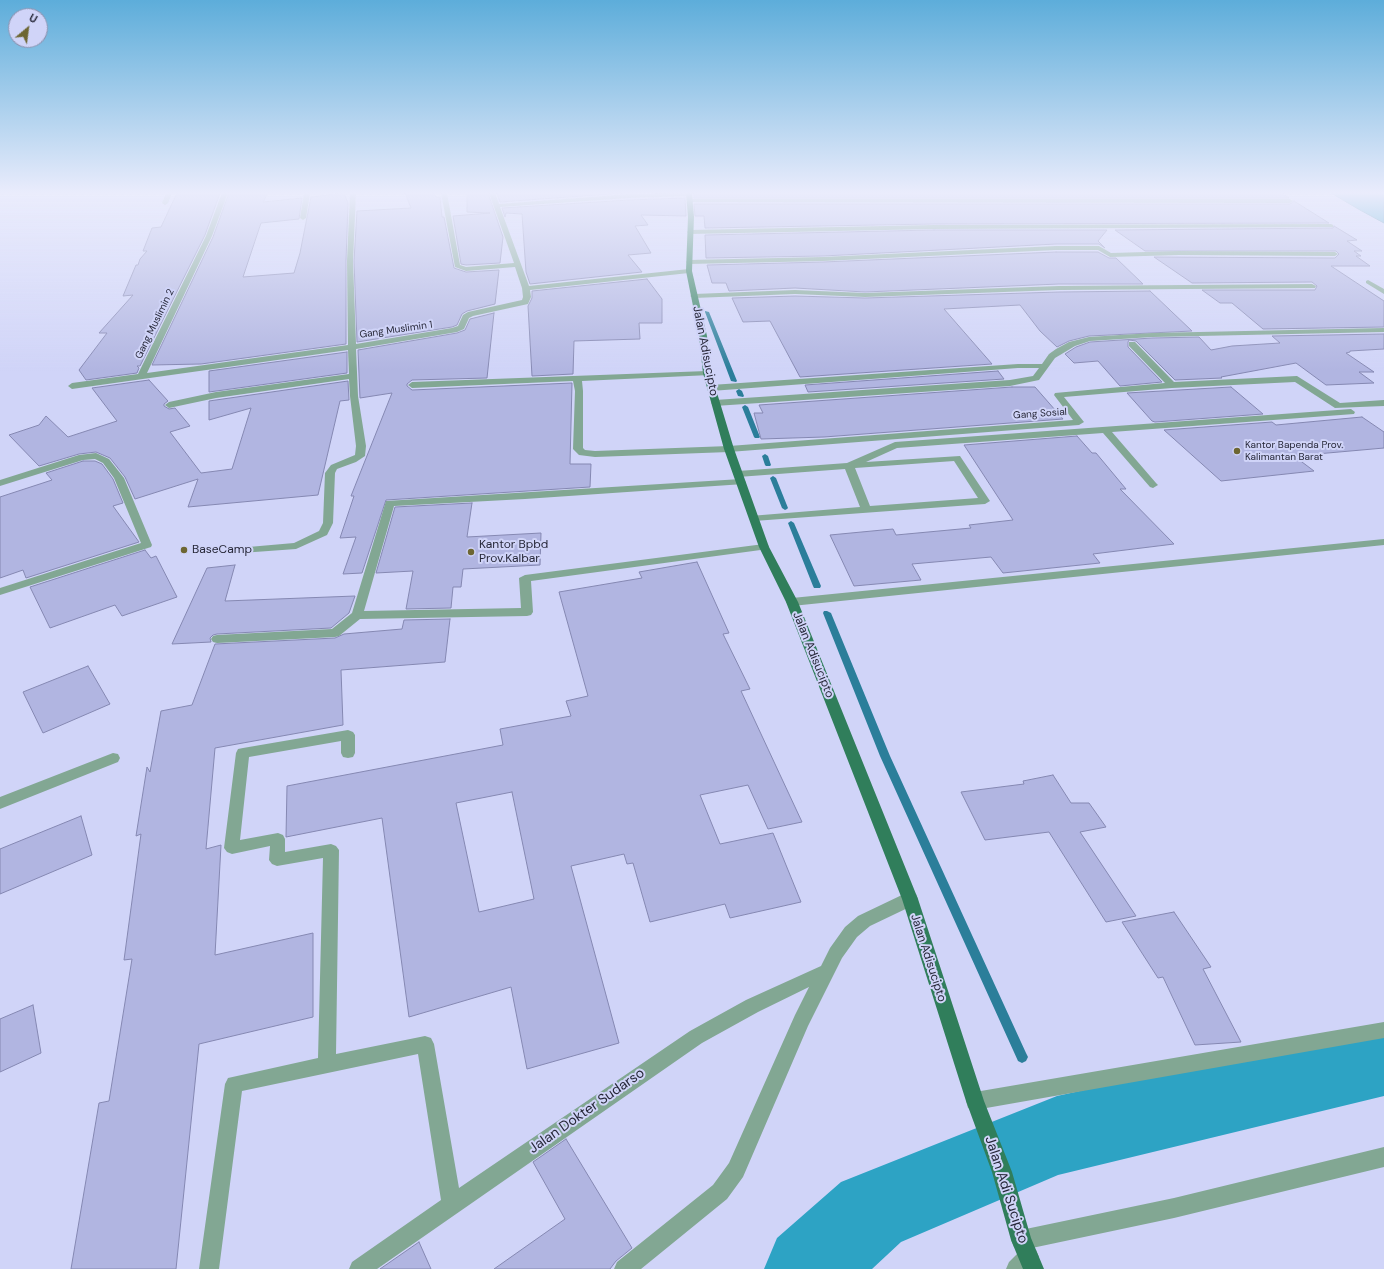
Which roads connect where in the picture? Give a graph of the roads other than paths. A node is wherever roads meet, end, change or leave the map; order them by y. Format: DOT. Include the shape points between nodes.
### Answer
graph roads {
  1 [pos="201,252"];
  2 [pos="350,252"];
  3 [pos="455,252"];
  4 [pos="513,252"];
  5 [pos="689,252"];
  6 [pos="956,252"];
  7 [pos="1106,252"];
  8 [pos="1335,254"];
  9 [pos="518,265"];
  10 [pos="689,267"];
  11 [pos="1368,282"];
  12 [pos="1312,286"];
  13 [pos="526,288"];
  14 [pos="1384,292"];
  15 [pos="694,296"];
  16 [pos="1384,330"];
  17 [pos="1132,344"];
  18 [pos="352,347"];
  19 [pos="1044,366"];
  20 [pos="708,373"];
  21 [pos="141,376"];
  22 [pos="352,376"];
  23 [pos="577,378"];
  24 [pos="802,382"];
  25 [pos="412,385"];
  26 [pos="1172,385"];
  27 [pos="72,386"];
  28 [pos="711,388"];
  29 [pos="811,397"];
  30 [pos="714,403"];
  31 [pos="1384,403"];
  32 [pos="169,405"];
  33 [pos="1384,410"];
  34 [pos="1106,431"];
  35 [pos="729,449"];
  36 [pos="849,466"];
  37 [pos="739,478"];
  38 [pos="0,483"];
  39 [pos="1153,485"];
  40 [pos="866,510"];
  41 [pos="754,518"];
  42 [pos="1384,542"];
  43 [pos="764,547"];
  44 [pos="241,550"];
  45 [pos="0,592"];
  46 [pos="792,602"];
  47 [pos="357,615"];
  48 [pos="217,639"];
  49 [pos="348,753"];
  50 [pos="113,758"];
  51 [pos="0,803"];
  52 [pos="910,900"];
  53 [pos="826,971"];
  54 [pos="1384,1030"];
  55 [pos="327,1065"];
  56 [pos="977,1105"];
  57 [pos="1384,1157"];
  58 [pos="452,1204"];
  59 [pos="1025,1259"];
  60 [pos="209,1269"];
  61 [pos="359,1269"];
  62 [pos="624,1269"];
  1 -- 21 [label="street, Gang Muslimin 2"];
  2 -- 18 [label="street, Gang Muslimin 1"];
  3 -- 9 [label="street" via="457,266 460,268"];
  4 -- 9 [label="street"];
  5 -- 10 [label="main road, Jalan Adisucipto"];
  6 -- 10 [label="street"];
  7 -- 8 [label="street" via="1110,255"];
  9 -- 13 [label="street"];
  10 -- 13 [label="street"];
  10 -- 15 [label="main road, Jalan Adisucipto"];
  11 -- 14 [label="street"];
  12 -- 15 [label="street" via="1067,288 865,296 795,292"];
  13 -- 18 [label="street, Gang Muslimin 1" via="526,302 471,314 466,317 461,327 454,330"];
  15 -- 20 [label="main road, Jalan Adisucipto" via="704,336"];
  16 -- 19 [label="street" via="1152,335 1089,340 1072,344 1059,351"];
  17 -- 26 [label="street"];
  18 -- 21 [label="street"];
  18 -- 22 [label="street"];
  19 -- 24 [label="street"];
  19 -- 29 [label="street" via="1036,378 1010,383"];
  20 -- 23 [label="street"];
  20 -- 28 [label="main road, Jalan Adisucipto"];
  21 -- 27 [label="street"];
  22 -- 32 [label="street" via="216,395"];
  22 -- 44 [label="street" via="360,456 334,466 330,473 328,524 323,533 296,546"];
  23 -- 25 [label="street"];
  23 -- 35 [label="street" via="578,449 582,452 595,454"];
  24 -- 28 [label="street"];
  24 -- 29 [label="street"];
  26 -- 31 [label="street, Gang Sosial" via="1297,379 1338,406"];
  26 -- 35 [label="street, Gang Sosial" via="1058,395 1079,422"];
  28 -- 30 [label="main road, Jalan Adisucipto"];
  29 -- 30 [label="street"];
  30 -- 35 [label="main road, Jalan Adisucipto"];
  33 -- 34 [label="street"];
  34 -- 36 [label="street" via="895,445"];
  34 -- 39 [label="street"];
  35 -- 37 [label="main road, Jalan Adisucipto"];
  36 -- 37 [label="street"];
  36 -- 40 [label="street"];
  36 -- 40 [label="street" via="957,458 985,501"];
  37 -- 41 [label="main road, Jalan Adisucipto"];
  37 -- 47 [label="street" via="525,496 390,503"];
  38 -- 45 [label="street" via="82,457 96,456 106,461 119,478 147,545"];
  40 -- 41 [label="street"];
  41 -- 43 [label="main road, Jalan Adisucipto"];
  42 -- 46 [label="street"];
  43 -- 46 [label="main road, Jalan Adisucipto"];
  43 -- 47 [label="street" via="525,578 527,612"];
  46 -- 52 [label="main road, Jalan Adisucipto"];
  47 -- 48 [label="street" via="335,633"];
  49 -- 55 [label="street" via="348,735 243,753 232,848 278,839 277,860 331,850"];
  50 -- 51 [label="street"];
  52 -- 53 [label="street" via="864,921 850,932"];
  52 -- 56 [label="main road, Jalan Adisucipto"];
  53 -- 58 [label="street, Jalan Dokter Sudarso" via="752,1006 696,1037"];
  53 -- 62 [label="street" via="801,1021 736,1170 720,1192"];
  54 -- 56 [label="street"];
  55 -- 58 [label="street" via="425,1044"];
  55 -- 60 [label="street" via="234,1084"];
  56 -- 59 [label="main road, Jalan Adi Sucipto" via="1002,1172"];
  57 -- 59 [label="street" via="1174,1208"];
  58 -- 61 [label="street, Jalan Dokter Sudarso"];
}
